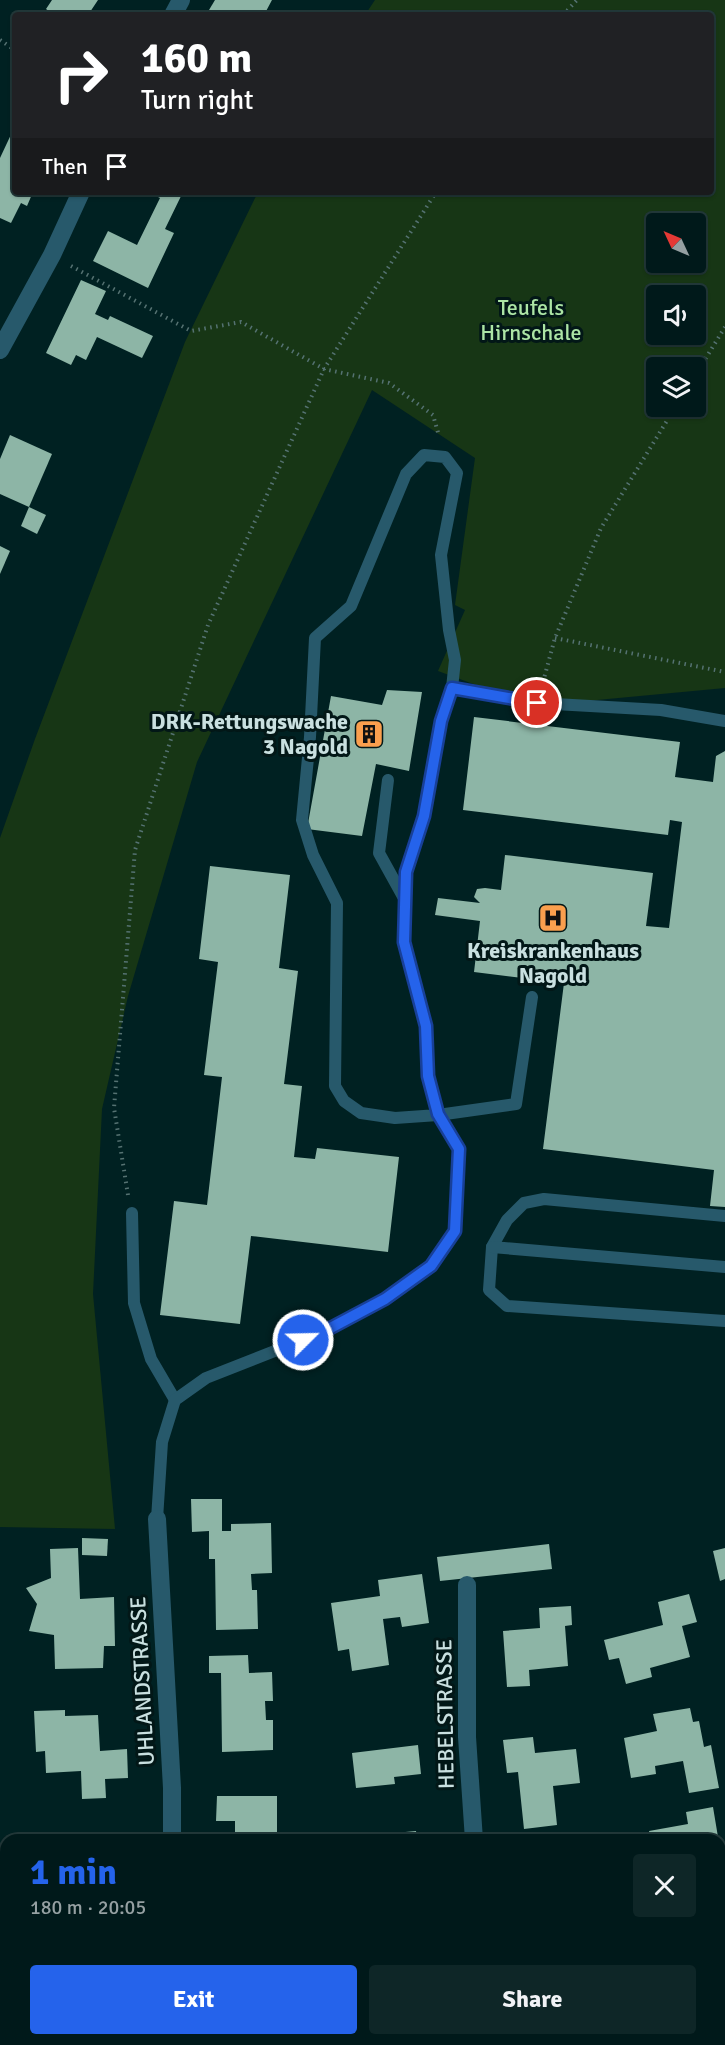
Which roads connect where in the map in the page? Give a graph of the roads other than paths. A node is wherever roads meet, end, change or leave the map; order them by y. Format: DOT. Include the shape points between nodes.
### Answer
graph roads {
  1 [pos="80,195"];
  2 [pos="0,350"];
  3 [pos="452,688"];
  4 [pos="725,721"];
  5 [pos="388,780"];
  6 [pos="406,901"];
  7 [pos="532,998"];
  8 [pos="438,1114"];
  9 [pos="132,1213"];
  10 [pos="725,1216"];
  11 [pos="492,1247"];
  12 [pos="725,1267"];
  13 [pos="725,1321"];
  14 [pos="175,1400"];
  15 [pos="157,1519"];
  16 [pos="467,1585"];
  17 [pos="172,1834"];
  18 [pos="474,1834"];
  1 -- 2 [label="street"];
  3 -- 4 [label="lane" via="537,703 661,710"];
  3 -- 6 [label="lane" via="441,721 424,816 406,872"];
  3 -- 8 [label="lane" via="455,660 441,555 457,473 445,457 424,455 406,474 351,606 315,638 302,820 313,855 337,903 335,1086 344,1101 361,1113 395,1118"];
  5 -- 6 [label="lane" via="379,853"];
  6 -- 8 [label="lane" via="404,942 426,1026 428,1076"];
  7 -- 8 [label="lane" via="516,1104"];
  8 -- 14 [label="lane" via="459,1149 455,1231 431,1266 385,1299 323,1332 206,1378"];
  9 -- 14 [label="lane" via="134,1303 151,1359"];
  10 -- 11 [label="lane" via="544,1199 524,1203 507,1220"];
  11 -- 12 [label="lane"];
  11 -- 13 [label="lane" via="489,1290 507,1306"];
  14 -- 15 [label="lane" via="162,1442"];
  15 -- 17 [label="street, UHLANDSTRASSE"];
  16 -- 18 [label="street, HEBELSTRASSE" via="467,1737"];
}
